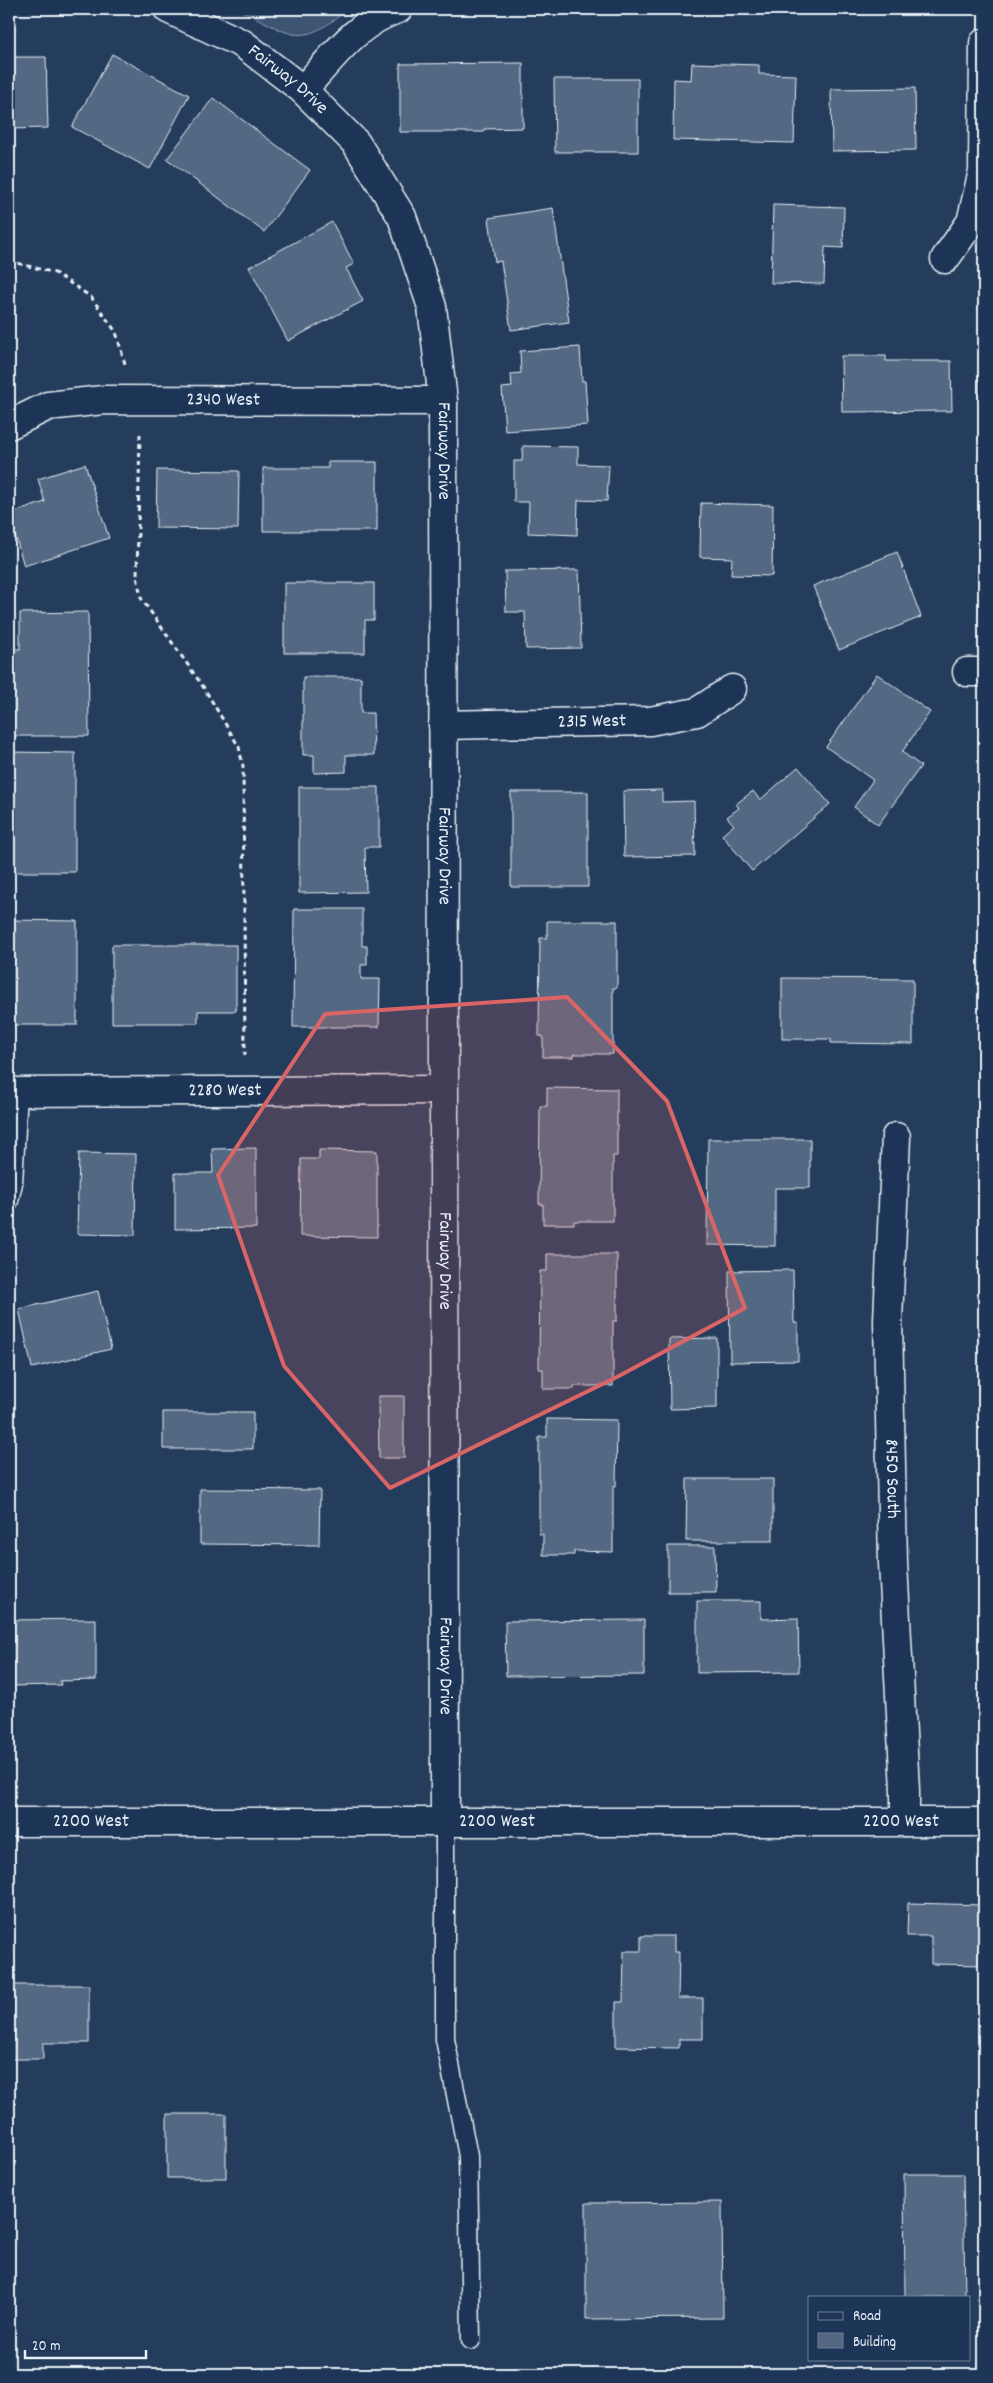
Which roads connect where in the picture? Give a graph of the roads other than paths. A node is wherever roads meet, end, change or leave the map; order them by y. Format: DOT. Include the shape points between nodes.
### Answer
graph roads {
  1 [pos="168,9"];
  2 [pos="398,9"];
  3 [pos="984,43"];
  4 [pos="303,90"];
  5 [pos="945,259"];
  6 [pos="443,400"];
  7 [pos="9,425"];
  8 [pos="732,689"];
  9 [pos="443,725"];
  10 [pos="442,1090"];
  11 [pos="13,1092"];
  12 [pos="896,1137"];
  13 [pos="9,1201"];
  14 [pos="9,1822"];
  15 [pos="444,1822"];
  16 [pos="904,1822"];
  17 [pos="984,1822"];
  18 [pos="472,2340"];
  1 -- 4 [label="street, Fairway Drive" via="243,44"];
  2 -- 4 [label="street" via="381,14 346,42"];
  3 -- 5 [label="street" via="983,171 971,222"];
  4 -- 6 [label="street, Fairway Drive" via="356,143 402,217 432,307"];
  6 -- 7 [label="street, 2340 West" via="103,400 48,406"];
  6 -- 9 [label="street, Fairway Drive"];
  8 -- 9 [label="street, 2315 West" via="697,712 650,722"];
  9 -- 10 [label="street, Fairway Drive"];
  10 -- 11 [label="street, 2280 West"];
  10 -- 15 [label="street, Fairway Drive"];
  11 -- 13 [label="lane" via="13,1183"];
  12 -- 16 [label="street, 8450 South" via="888,1320 893,1563"];
  14 -- 15 [label="street, 2200 West"];
  15 -- 16 [label="street, 2200 West"];
  15 -- 18 [label="lane" via="445,2039 468,2156"];
  16 -- 17 [label="street, 2200 West"];
}
